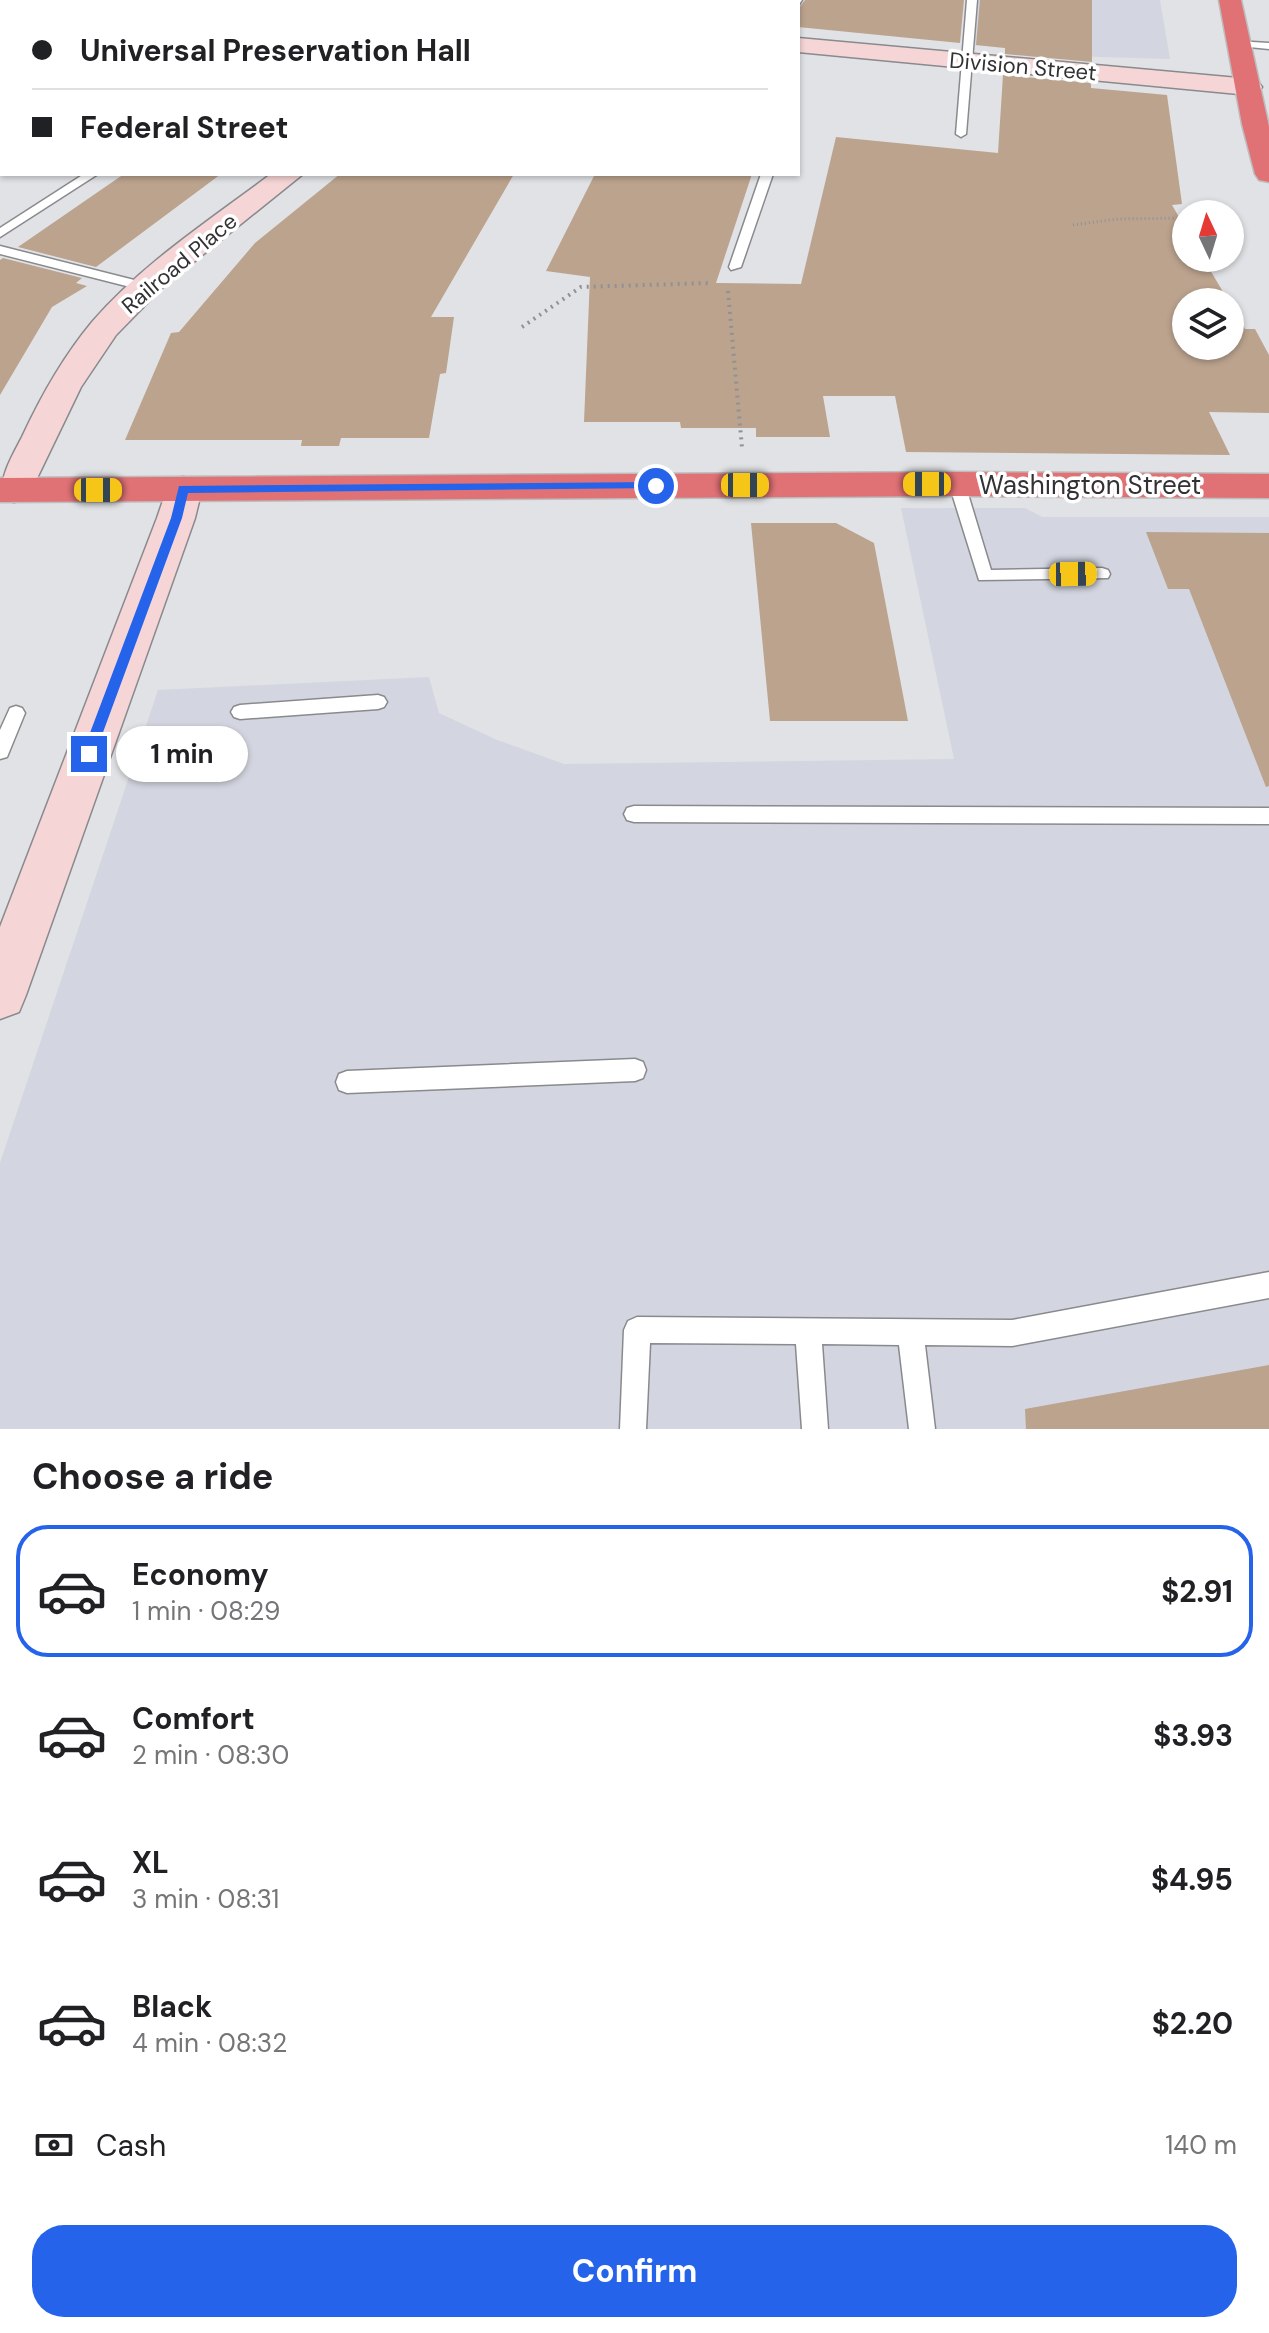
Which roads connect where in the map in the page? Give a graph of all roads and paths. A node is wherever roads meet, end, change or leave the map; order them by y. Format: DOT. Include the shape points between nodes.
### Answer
graph roads {
  1 [pos="972,0"];
  2 [pos="1230,0"];
  3 [pos="1239,43"];
  4 [pos="800,45"];
  5 [pos="1269,46"];
  6 [pos="966,60"];
  7 [pos="1249,87"];
  8 [pos="961,134"];
  9 [pos="1269,174"];
  10 [pos="89,176"];
  11 [pos="286,176"];
  12 [pos="766,176"];
  13 [pos="1172,218"];
  14 [pos="1073,225"];
  15 [pos="0,233"];
  16 [pos="0,250"];
  17 [pos="735,267"];
  18 [pos="713,283"];
  19 [pos="727,283"];
  20 [pos="146,287"];
  21 [pos="522,327"];
  22 [pos="957,484"];
  23 [pos="745,485"];
  24 [pos="1269,486"];
  25 [pos="183,489"];
  26 [pos="7,490"];
  27 [pos="1102,574"];
  28 [pos="378,702"];
  29 [pos="240,712"];
  30 [pos="16,713"];
  31 [pos="0,752"];
  32 [pos="634,814"];
  33 [pos="1269,816"];
  34 [pos="1,992"];
  35 [pos="635,1070"];
  36 [pos="347,1082"];
  37 [pos="1269,1285"];
  38 [pos="808,1332"];
  39 [pos="911,1333"];
  40 [pos="633,1429"];
  41 [pos="815,1429"];
  42 [pos="922,1429"];
  1 -- 6 [label="lane"];
  2 -- 3 [label="highway"];
  3 -- 5 [label="lane"];
  3 -- 7 [label="highway"];
  4 -- 6 [label="street, Division Street"];
  6 -- 7 [label="street, Division Street"];
  6 -- 8 [label="lane"];
  7 -- 9 [label="highway"];
  10 -- 15 [label="lane"];
  11 -- 20 [label="street, Railroad Place"];
  12 -- 17 [label="lane"];
  13 -- 14 [label="path"];
  16 -- 20 [label="lane"];
  18 -- 21 [label="path" via="581,287"];
  19 -- 23 [label="path"];
  20 -- 26 [label="street, Railroad Place" via="84,354"];
  22 -- 23 [label="highway, Washington Street"];
  22 -- 24 [label="highway, Washington Street"];
  22 -- 27 [label="lane" via="985,576"];
  23 -- 25 [label="highway, Washington Street"];
  25 -- 26 [label="highway, Washington Street"];
  25 -- 34 [label="street"];
  28 -- 29 [label="lane"];
  30 -- 31 [label="lane"];
  32 -- 33 [label="lane"];
  35 -- 36 [label="lane"];
  37 -- 39 [label="lane" via="1012,1333"];
  38 -- 39 [label="lane"];
  38 -- 40 [label="lane" via="637,1330"];
  38 -- 41 [label="lane"];
  39 -- 42 [label="lane"];
}
